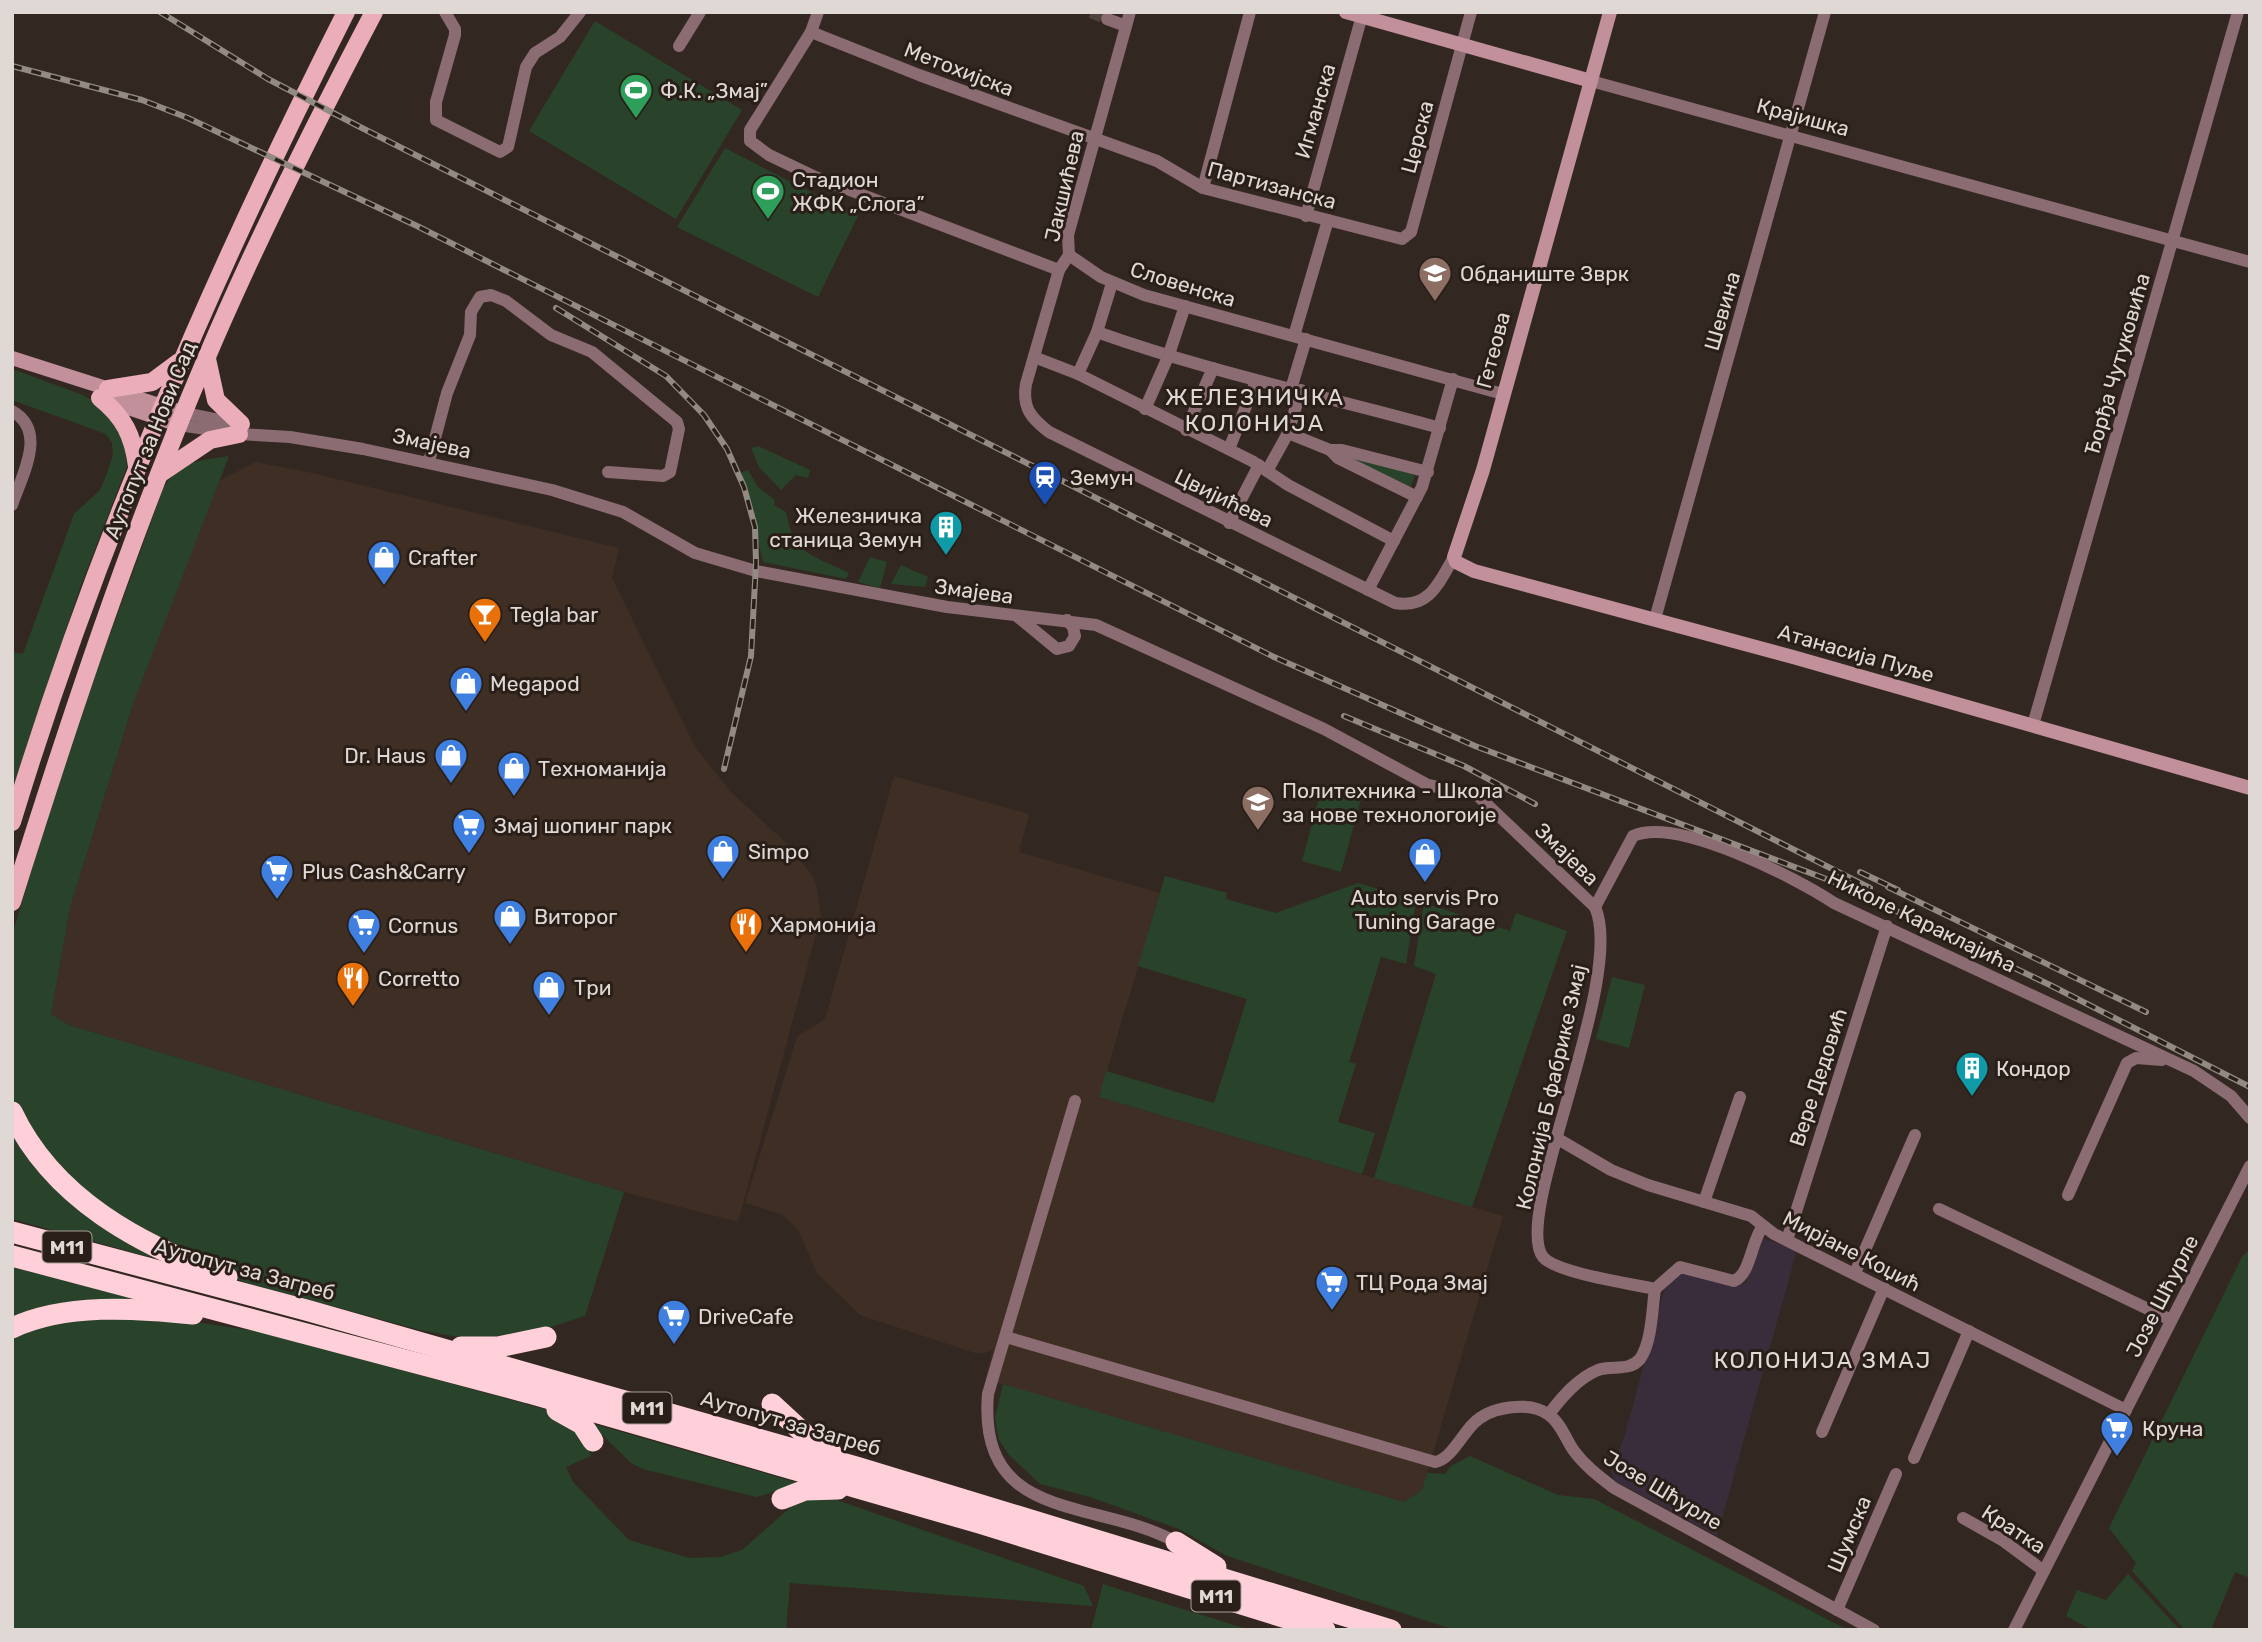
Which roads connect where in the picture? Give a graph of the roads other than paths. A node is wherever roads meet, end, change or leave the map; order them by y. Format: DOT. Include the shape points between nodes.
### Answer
graph roads {
  1 [pos="346,12"];
  2 [pos="445,12"];
  3 [pos="580,12"];
  4 [pos="700,12"];
  5 [pos="818,12"];
  6 [pos="1130,12"];
  7 [pos="1250,12"];
  8 [pos="1346,12"];
  9 [pos="1472,12"];
  10 [pos="1610,12"];
  11 [pos="1825,12"];
  12 [pos="2238,12"];
  13 [pos="374,14"];
  14 [pos="1362,14"];
  15 [pos="1107,19"];
  16 [pos="1126,26"];
  17 [pos="811,32"];
  18 [pos="1462,44"];
  19 [pos="679,46"];
  20 [pos="1591,81"];
  21 [pos="1791,136"];
  22 [pos="1093,140"];
  23 [pos="1203,187"];
  24 [pos="1306,216"];
  25 [pos="1328,220"];
  26 [pos="1406,239"];
  27 [pos="2172,240"];
  28 [pos="1069,255"];
  29 [pos="2250,262"];
  30 [pos="1059,270"];
  31 [pos="1112,283"];
  32 [pos="1185,306"];
  33 [pos="1097,332"];
  34 [pos="1300,337"];
  35 [pos="184,357"];
  36 [pos="207,357"];
  37 [pos="1034,357"];
  38 [pos="1168,357"];
  39 [pos="12,358"];
  40 [pos="1213,368"];
  41 [pos="1078,374"];
  42 [pos="1453,379"];
  43 [pos="1256,381"];
  44 [pos="1296,389"];
  45 [pos="104,394"];
  46 [pos="1503,394"];
  47 [pos="1026,408"];
  48 [pos="1145,409"];
  49 [pos="12,411"];
  50 [pos="161,413"];
  51 [pos="181,419"];
  52 [pos="1440,428"];
  53 [pos="240,429"];
  54 [pos="1186,430"];
  55 [pos="1288,433"];
  56 [pos="1229,449"];
  57 [pos="1331,450"];
  58 [pos="429,461"];
  59 [pos="137,468"];
  60 [pos="1263,468"];
  61 [pos="608,472"];
  62 [pos="1428,472"];
  63 [pos="159,476"];
  64 [pos="1417,497"];
  65 [pos="12,505"];
  66 [pos="1229,523"];
  67 [pos="1394,541"];
  68 [pos="1454,557"];
  69 [pos="1368,590"];
  70 [pos="1415,604"];
  71 [pos="1016,616"];
  72 [pos="1050,618"];
  73 [pos="1655,619"];
  74 [pos="1067,620"];
  75 [pos="1096,625"];
  76 [pos="1075,631"];
  77 [pos="1039,633"];
  78 [pos="2033,725"];
  79 [pos="2250,788"];
  80 [pos="12,822"];
  81 [pos="12,902"];
  82 [pos="1595,907"];
  83 [pos="1887,926"];
  84 [pos="2173,1061"];
  85 [pos="1740,1097"];
  86 [pos="1075,1101"];
  87 [pos="12,1112"];
  88 [pos="2250,1118"];
  89 [pos="1915,1135"];
  90 [pos="1558,1139"];
  91 [pos="2250,1166"];
  92 [pos="2067,1195"];
  93 [pos="1704,1202"];
  94 [pos="1939,1209"];
  95 [pos="1763,1226"];
  96 [pos="12,1232"];
  97 [pos="1787,1240"];
  98 [pos="12,1256"];
  99 [pos="1855,1273"];
  100 [pos="1884,1288"];
  101 [pos="1655,1289"];
  102 [pos="306,1310"];
  103 [pos="260,1320"];
  104 [pos="2171,1320"];
  105 [pos="12,1328"];
  106 [pos="1969,1331"];
  107 [pos="546,1337"];
  108 [pos="1006,1337"];
  109 [pos="433,1347"];
  110 [pos="528,1393"];
  111 [pos="772,1404"];
  112 [pos="2126,1410"];
  113 [pos="1549,1414"];
  114 [pos="1822,1432"];
  115 [pos="593,1441"];
  116 [pos="1914,1458"];
  117 [pos="860,1468"];
  118 [pos="1896,1474"];
  119 [pos="867,1491"];
  120 [pos="782,1499"];
  121 [pos="1963,1518"];
  122 [pos="1176,1542"];
  123 [pos="2044,1571"];
  124 [pos="1245,1584"];
  125 [pos="1837,1610"];
  126 [pos="1325,1630"];
  127 [pos="1391,1630"];
  128 [pos="1874,1630"];
  129 [pos="2014,1630"];
  1 -- 35 [label="main road, Аутопут за Нови Сад" via="281,142"];
  2 -- 3 [label="street" via="455,35 436,102 436,120 500,152 508,147 533,56 560,37"];
  4 -- 19 [label="street"];
  5 -- 17 [label="street"];
  6 -- 16 [label="street, Јакшићева"];
  7 -- 23 [label="street"];
  8 -- 14 [label="street, Крајишка"];
  9 -- 18 [label="street, Церска"];
  10 -- 20 [label="street, Гетеова"];
  11 -- 21 [label="street, Шевина"];
  12 -- 27 [label="street, Ђорђа Чутуковића"];
  13 -- 36 [label="main road, Аутопут за Нови Сад" via="302,152"];
  14 -- 18 [label="street, Крајишка"];
  14 -- 24 [label="street, Игманска"];
  15 -- 16 [label="street"];
  16 -- 22 [label="street, Јакшићева"];
  17 -- 22 [label="street, Метохијска"];
  17 -- 30 [label="street" via="750,130 751,141 813,176"];
  18 -- 20 [label="street, Крајишка"];
  18 -- 26 [label="street, Церска"];
  20 -- 21 [label="street, Крајишка"];
  20 -- 46 [label="street, Гетеова"];
  21 -- 27 [label="street, Крајишка"];
  21 -- 73 [label="street, Шевина"];
  22 -- 23 [label="street, Партизанска" via="1157,161"];
  22 -- 28 [label="street, Јакшићева" via="1068,234"];
  23 -- 24 [label="street, Партизанска"];
  24 -- 25 [label="street, Партизанска"];
  25 -- 26 [label="street, Партизанска"];
  25 -- 34 [label="street"];
  27 -- 29 [label="street, Крајишка"];
  27 -- 78 [label="street, Ђорђа Чутуковића"];
  28 -- 30 [label="street, Јакшићева"];
  28 -- 31 [label="street, Словенска"];
  30 -- 37 [label="street, Јакшићева"];
  31 -- 32 [label="street, Словенска"];
  31 -- 33 [label="street"];
  32 -- 34 [label="street, Словенска"];
  32 -- 38 [label="street"];
  33 -- 38 [label="street"];
  33 -- 41 [label="street"];
  34 -- 42 [label="street, Словенска"];
  34 -- 44 [label="street"];
  35 -- 45 [label="main road" via="152,382"];
  35 -- 50 [label="main road, Аутопут за Нови Сад"];
  36 -- 51 [label="main road, Аутопут за Нови Сад"];
  36 -- 53 [label="main road" via="216,400"];
  37 -- 41 [label="street"];
  37 -- 47 [label="street, Јакшићева" via="1025,390"];
  38 -- 40 [label="street"];
  38 -- 48 [label="street"];
  39 -- 45 [label="street"];
  40 -- 43 [label="street"];
  40 -- 54 [label="street"];
  41 -- 48 [label="street"];
  42 -- 46 [label="street, Словенска"];
  42 -- 52 [label="street"];
  43 -- 44 [label="street"];
  43 -- 56 [label="street"];
  44 -- 52 [label="street"];
  44 -- 55 [label="street"];
  45 -- 50 [label="street"];
  45 -- 59 [label="main road" via="128,429"];
  46 -- 68 [label="street, Гетеова"];
  47 -- 66 [label="street, Цвијићева" via="1049,432"];
  48 -- 54 [label="street"];
  49 -- 65 [label="street" via="25,421 32,438"];
  50 -- 51 [label="street"];
  50 -- 59 [label="main road, Аутопут за Нови Сад"];
  51 -- 53 [label="street, Змајева"];
  51 -- 63 [label="main road, Аутопут за Нови Сад"];
  52 -- 62 [label="street"];
  53 -- 58 [label="street, Змајева"];
  53 -- 63 [label="main road" via="210,440"];
  54 -- 56 [label="street"];
  55 -- 57 [label="street"];
  55 -- 60 [label="street"];
  56 -- 60 [label="street"];
  57 -- 62 [label="street"];
  57 -- 64 [label="street" via="1338,458"];
  58 -- 61 [label="street" via="447,393 470,335 471,312 480,297 491,295 551,335 598,357 677,422 670,472 663,476"];
  58 -- 71 [label="street, Змајева" via="611,507 695,553 742,568"];
  59 -- 80 [label="main road, Аутопут за Нови Сад" via="72,640"];
  60 -- 66 [label="street"];
  60 -- 67 [label="street"];
  62 -- 64 [label="street"];
  63 -- 81 [label="main road, Аутопут за Нови Сад" via="99,634"];
  64 -- 67 [label="street"];
  66 -- 69 [label="street, Цвијићева"];
  67 -- 69 [label="street"];
  68 -- 70 [label="street, Гетеова" via="1429,597"];
  68 -- 73 [label="street, Атанасија Пуље" via="1474,571"];
  69 -- 70 [label="street, Цвијићева" via="1395,603"];
  71 -- 72 [label="street, Змајева"];
  71 -- 77 [label="street"];
  72 -- 74 [label="street, Змајева"];
  72 -- 77 [label="street"];
  73 -- 78 [label="street, Атанасија Пуље"];
  74 -- 75 [label="street, Змајева"];
  74 -- 76 [label="street"];
  75 -- 76 [label="street"];
  75 -- 82 [label="street, Змајева" via="1278,707 1428,785 1477,795"];
  76 -- 77 [label="street" via="1073,641 1062,649 1051,646"];
  78 -- 79 [label="street, Атанасија Пуље"];
  82 -- 83 [label="street, Николе Караклајића" via="1633,836 1662,834 1702,841 1769,867"];
  82 -- 90 [label="street, Колонија Б фабрике Змај" via="1600,967"];
  83 -- 84 [label="street, Николе Караклајића"];
  83 -- 97 [label="street, Вере Дедовић"];
  84 -- 88 [label="street, Николе Караклајића" via="2231,1096"];
  84 -- 92 [label="street" via="2136,1058 2127,1063"];
  85 -- 93 [label="street"];
  86 -- 108 [label="street"];
  87 -- 102 [label="highway" via="47,1168 90,1207 167,1254"];
  89 -- 99 [label="street"];
  90 -- 93 [label="street, Мирјане Коџић" via="1611,1170"];
  90 -- 101 [label="street, Колонија Б фабрике Змај" via="1540,1206 1538,1244 1542,1255 1578,1273"];
  91 -- 104 [label="street, Јозе Шћурле"];
  93 -- 95 [label="street, Мирјане Коџић" via="1751,1216"];
  94 -- 104 [label="street"];
  95 -- 97 [label="street, Мирјане Коџић"];
  95 -- 101 [label="street" via="1739,1280 1680,1267"];
  96 -- 102 [label="highway, Аутопут за Загреб / M11"];
  97 -- 99 [label="street, Мирјане Коџић"];
  98 -- 103 [label="highway, Аутопут за Загреб / M11"];
  99 -- 100 [label="street, Мирјане Коџић"];
  100 -- 106 [label="street, Мирјане Коџић"];
  100 -- 114 [label="street"];
  101 -- 113 [label="street" via="1641,1357 1631,1366 1590,1374"];
  102 -- 109 [label="highway, Аутопут за Загреб / M11"];
  103 -- 105 [label="highway" via="102,1311 48,1316"];
  103 -- 110 [label="highway, Аутопут за Загреб / M11"];
  104 -- 112 [label="street, Јозе Шћурле"];
  106 -- 112 [label="street, Мирјане Коџић"];
  106 -- 116 [label="street"];
  107 -- 109 [label="highway" via="498,1347"];
  108 -- 113 [label="street" via="1435,1462 1443,1460 1475,1422 1490,1412 1527,1408"];
  108 -- 122 [label="street" via="988,1394 987,1427 994,1453 1012,1480 1045,1500"];
  109 -- 117 [label="highway, Аутопут за Загреб / M11"];
  110 -- 115 [label="highway" via="576,1419"];
  110 -- 119 [label="highway, Аутопут за Загреб / M11"];
  111 -- 117 [label="highway" via="811,1440"];
  112 -- 123 [label="street, Јозе Шћурле"];
  113 -- 125 [label="street, Јозе Шћурле" via="1580,1458 1614,1488"];
  117 -- 124 [label="highway, Аутопут за Загреб / M11"];
  118 -- 125 [label="street, Шумска"];
  119 -- 120 [label="highway" via="816,1489"];
  119 -- 126 [label="highway, Аутопут за Загреб / M11"];
  121 -- 123 [label="street, Кратка"];
  122 -- 124 [label="highway"];
  123 -- 129 [label="street, Јозе Шћурле"];
  124 -- 127 [label="highway, Аутопут за Загреб / M11"];
  125 -- 128 [label="street, Јозе Шћурле"];
}
